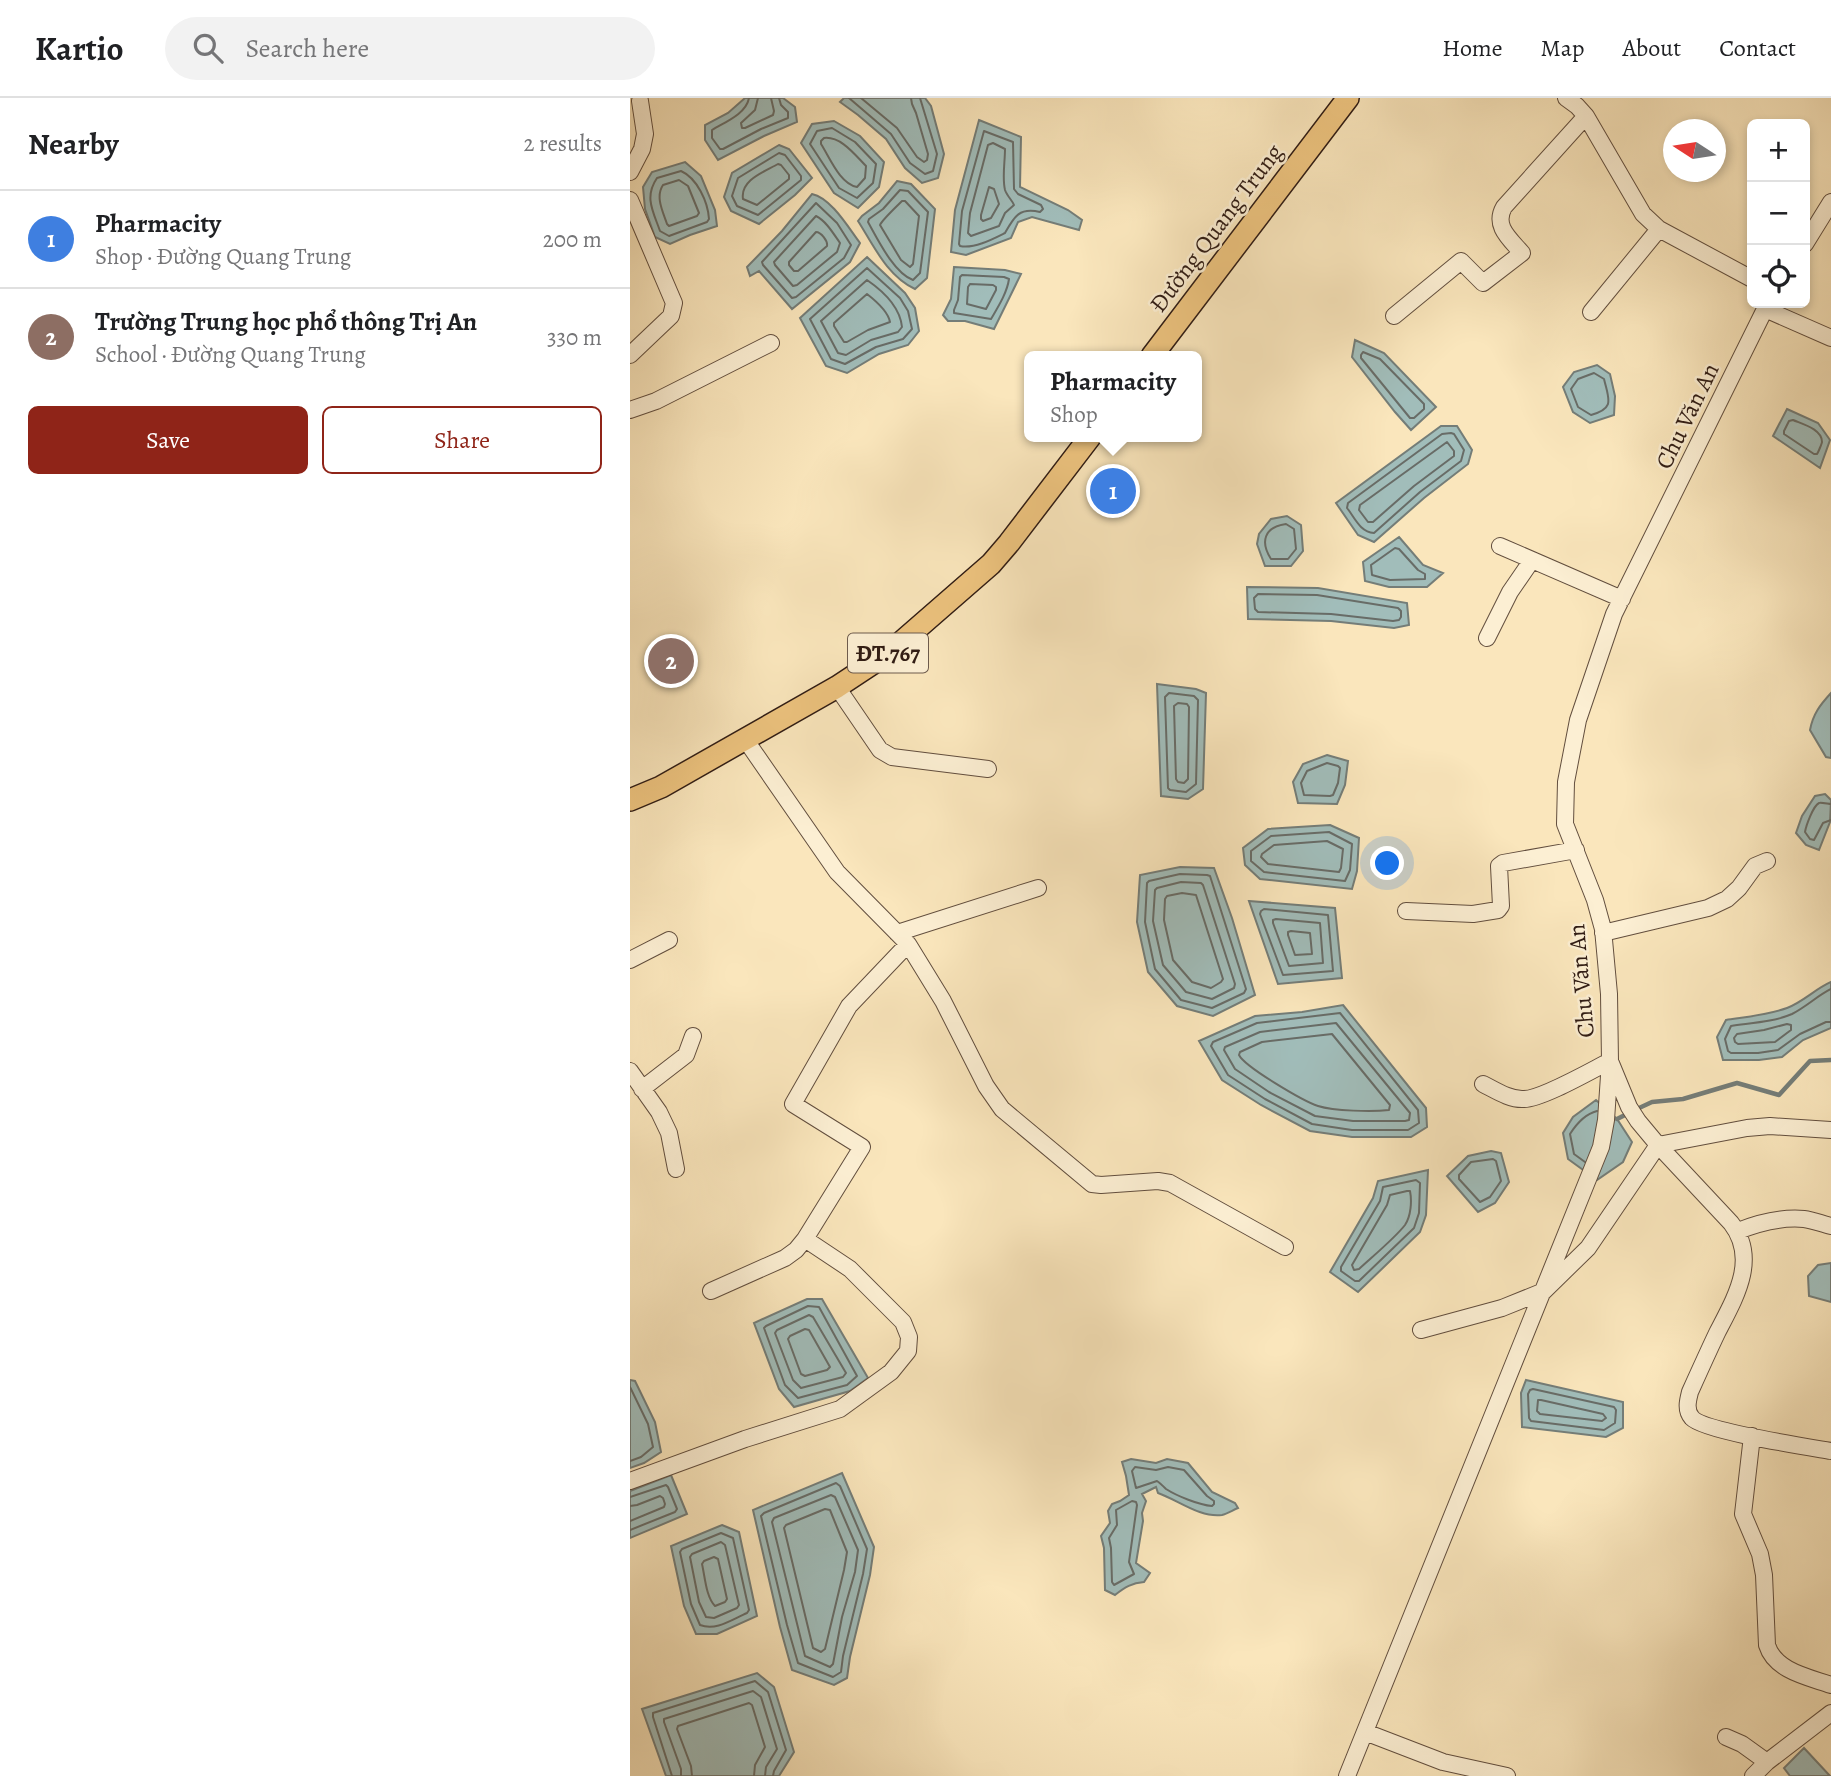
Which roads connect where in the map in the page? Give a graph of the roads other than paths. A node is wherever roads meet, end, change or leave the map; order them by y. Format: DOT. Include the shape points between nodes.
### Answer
graph roads {
  1 [pos="1348,98"];
  2 [pos="1566,98"];
  3 [pos="640,101"];
  4 [pos="1586,116"];
  5 [pos="630,172"];
  6 [pos="630,200"];
  7 [pos="1831,202"];
  8 [pos="1659,229"];
  9 [pos="1810,236"];
  10 [pos="1747,276"];
  11 [pos="1766,308"];
  12 [pos="1771,308"];
  13 [pos="1591,312"];
  14 [pos="1394,316"];
  15 [pos="1831,338"];
  16 [pos="771,343"];
  17 [pos="1156,351"];
  18 [pos="630,355"];
  19 [pos="630,410"];
  20 [pos="1086,442"];
  21 [pos="1500,546"];
  22 [pos="1532,560"];
  23 [pos="1622,599"];
  24 [pos="1487,638"];
  25 [pos="838,687"];
  26 [pos="745,739"];
  27 [pos="988,769"];
  28 [pos="630,800"];
  29 [pos="1576,850"];
  30 [pos="1767,861"];
  31 [pos="1038,888"];
  32 [pos="1406,912"];
  33 [pos="1603,933"];
  34 [pos="903,938"];
  35 [pos="669,940"];
  36 [pos="630,960"];
  37 [pos="693,1036"];
  38 [pos="1610,1061"];
  39 [pos="630,1071"];
  40 [pos="1483,1084"];
  41 [pos="642,1089"];
  42 [pos="1831,1130"];
  43 [pos="1658,1145"];
  44 [pos="676,1169"];
  45 [pos="1831,1226"];
  46 [pos="1738,1231"];
  47 [pos="805,1238"];
  48 [pos="1285,1247"];
  49 [pos="1544,1290"];
  50 [pos="711,1291"];
  51 [pos="1421,1330"];
  52 [pos="1752,1436"];
  53 [pos="1831,1451"];
  54 [pos="630,1481"];
  55 [pos="1831,1685"];
  56 [pos="1831,1713"];
  57 [pos="1365,1732"];
  58 [pos="1726,1737"];
  59 [pos="1767,1762"];
  60 [pos="1348,1776"];
  61 [pos="1507,1776"];
  62 [pos="1753,1776"];
  1 -- 17 [label="main road, Đường Quang Trung"];
  2 -- 4 [label="street"];
  3 -- 5 [label="street" via="645,134"];
  4 -- 8 [label="street" via="1637,205"];
  4 -- 14 [label="street" via="1500,214 1501,229 1522,253 1483,283 1461,261"];
  6 -- 18 [label="street" via="674,303 671,316"];
  7 -- 9 [label="street"];
  8 -- 10 [label="street"];
  8 -- 13 [label="street"];
  11 -- 23 [label="street, Chu Văn An"];
  12 -- 15 [label="street"];
  16 -- 19 [label="street"];
  20 -- 25 [label="main road, ĐT.767" via="991,564 890,652"];
  21 -- 22 [label="street"];
  22 -- 23 [label="street"];
  22 -- 24 [label="street"];
  23 -- 29 [label="street, Chu Văn An" via="1578,720 1566,782 1565,824"];
  25 -- 26 [label="main road, ĐT.767"];
  25 -- 27 [label="street" via="886,754"];
  26 -- 28 [label="main road, ĐT.767"];
  26 -- 34 [label="street" via="837,872"];
  29 -- 32 [label="street" via="1499,866 1499,910"];
  29 -- 33 [label="street, Chu Văn An"];
  30 -- 33 [label="street" via="1755,866 1727,899 1708,908"];
  31 -- 34 [label="street"];
  33 -- 38 [label="street, Chu Văn An"];
  34 -- 47 [label="street" via="849,1006 793,1104 862,1147"];
  34 -- 48 [label="street" via="1002,1109 1087,1180 1101,1185 1170,1183"];
  35 -- 36 [label="street"];
  37 -- 41 [label="street" via="686,1055"];
  38 -- 40 [label="street" via="1524,1099"];
  38 -- 43 [label="street, Chu Văn An" via="1634,1114"];
  38 -- 49 [label="street" via="1601,1147"];
  39 -- 41 [label="street"];
  41 -- 44 [label="street" via="670,1133"];
  42 -- 43 [label="street" via="1770,1126"];
  43 -- 46 [label="street, Chu Văn An"];
  43 -- 49 [label="street" via="1588,1248"];
  45 -- 46 [label="street" via="1804,1219 1756,1223"];
  46 -- 52 [label="street" via="1744,1271 1690,1392 1688,1409 1702,1424"];
  47 -- 50 [label="street" via="785,1258"];
  47 -- 54 [label="street" via="850,1269 903,1322 908,1350 891,1371 840,1409"];
  49 -- 51 [label="street" via="1502,1308"];
  49 -- 57 [label="street"];
  52 -- 53 [label="street"];
  52 -- 55 [label="street" via="1743,1514 1764,1575 1767,1644 1785,1668"];
  56 -- 59 [label="street"];
  57 -- 60 [label="street"];
  57 -- 61 [label="street" via="1443,1762"];
  58 -- 59 [label="street"];
  59 -- 62 [label="street"];
}
